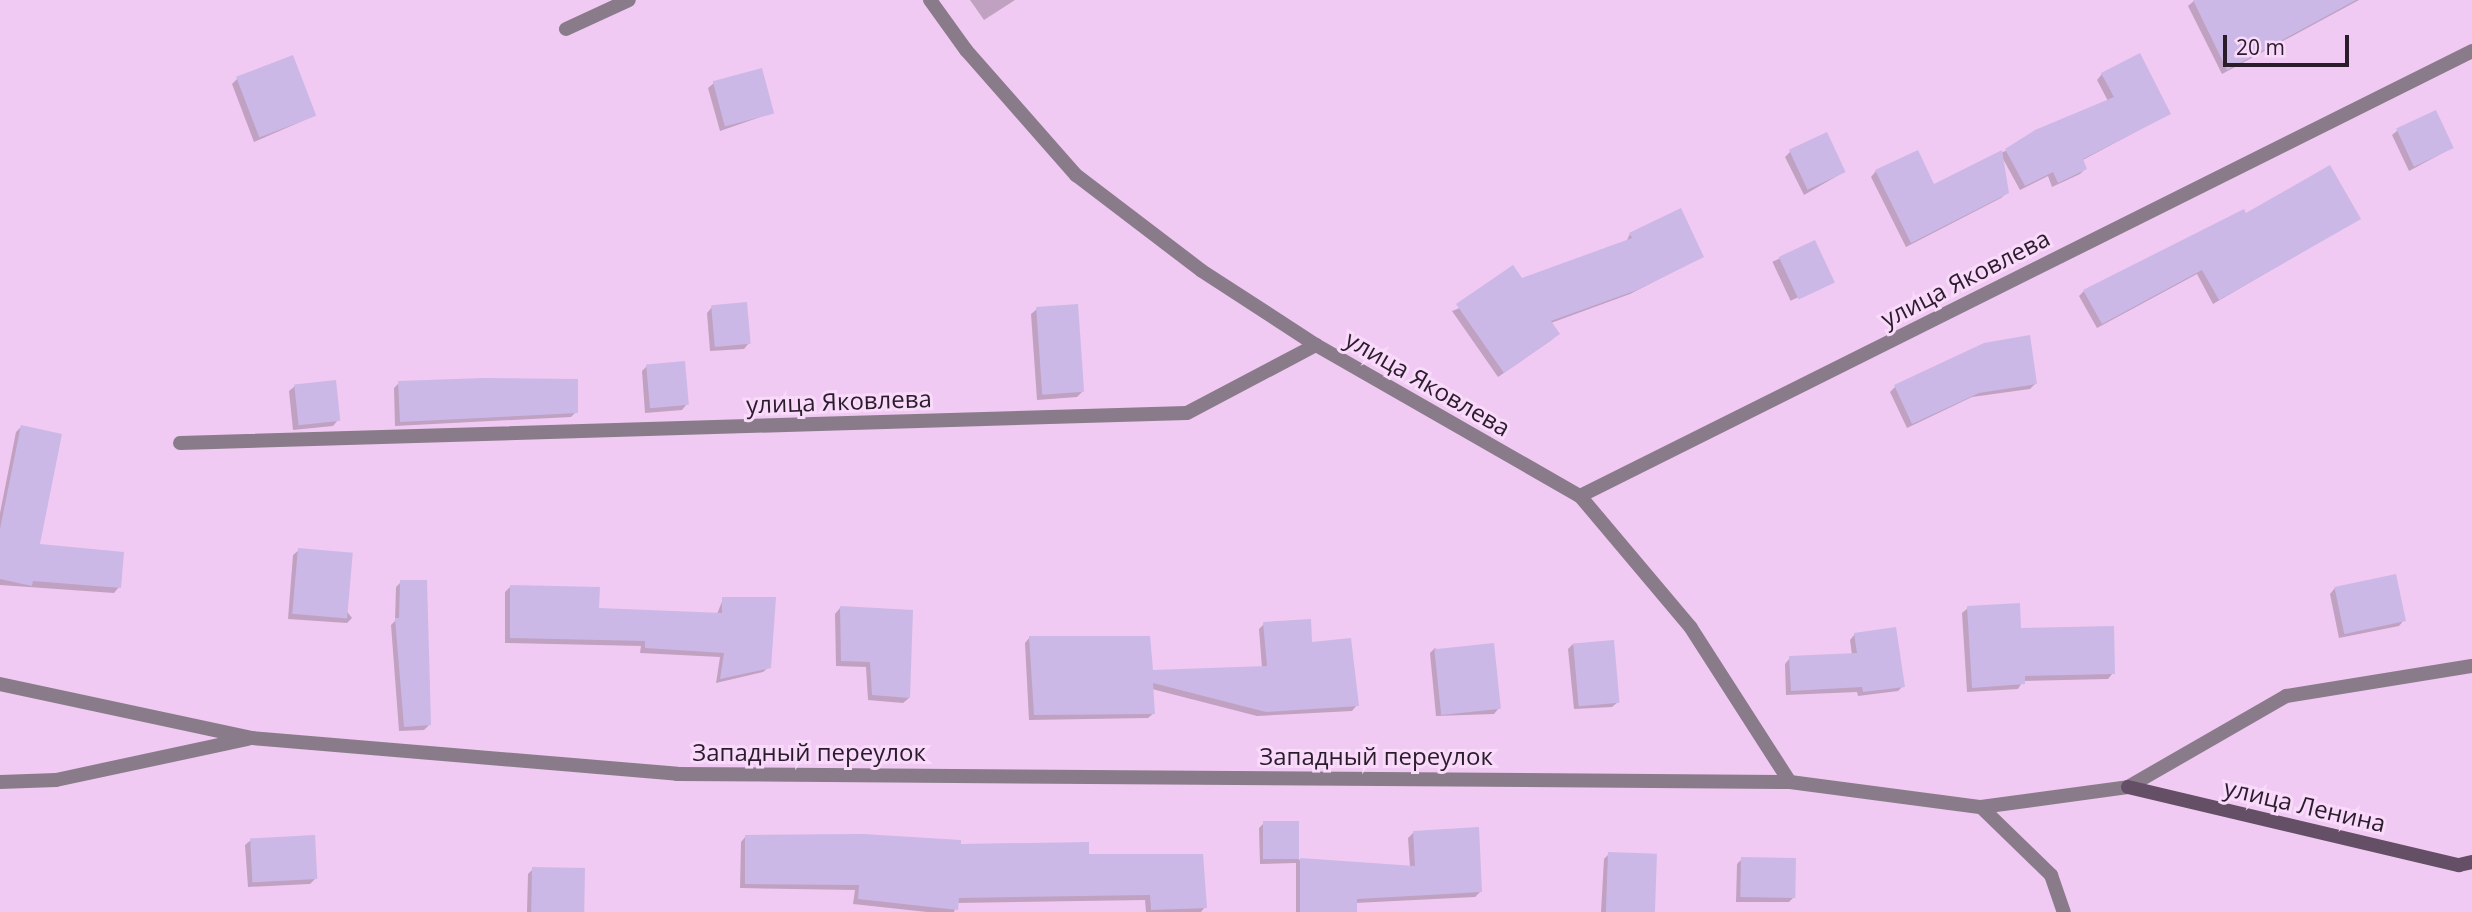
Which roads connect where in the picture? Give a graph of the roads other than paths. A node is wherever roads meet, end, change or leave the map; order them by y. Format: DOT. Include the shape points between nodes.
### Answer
graph roads {
  1 [pos="629,0"];
  2 [pos="930,0"];
  3 [pos="566,30"];
  4 [pos="2472,51"];
  5 [pos="1316,345"];
  6 [pos="180,443"];
  7 [pos="1580,496"];
  8 [pos="2472,666"];
  9 [pos="0,684"];
  10 [pos="253,738"];
  11 [pos="0,782"];
  12 [pos="1790,782"];
  13 [pos="2128,786"];
  14 [pos="1981,807"];
  15 [pos="2472,862"];
  16 [pos="2064,912"];
  1 -- 3 [label="street"];
  2 -- 5 [label="street" via="966,50 1076,175 1202,271"];
  4 -- 7 [label="street, улица Яковлева"];
  5 -- 6 [label="street, улица Яковлева" via="1187,413"];
  5 -- 7 [label="street, улица Яковлева"];
  7 -- 12 [label="street" via="1691,628"];
  8 -- 13 [label="street, Западный переулок" via="2286,696"];
  9 -- 10 [label="street, Западный переулок"];
  10 -- 11 [label="street, Западный переулок" via="56,779"];
  10 -- 12 [label="street, Западный переулок" via="677,774"];
  12 -- 14 [label="street, Западный переулок"];
  13 -- 14 [label="street, Западный переулок"];
  13 -- 15 [label="street, улица Ленина" via="2459,866"];
  14 -- 16 [label="street" via="2051,875"];
}
